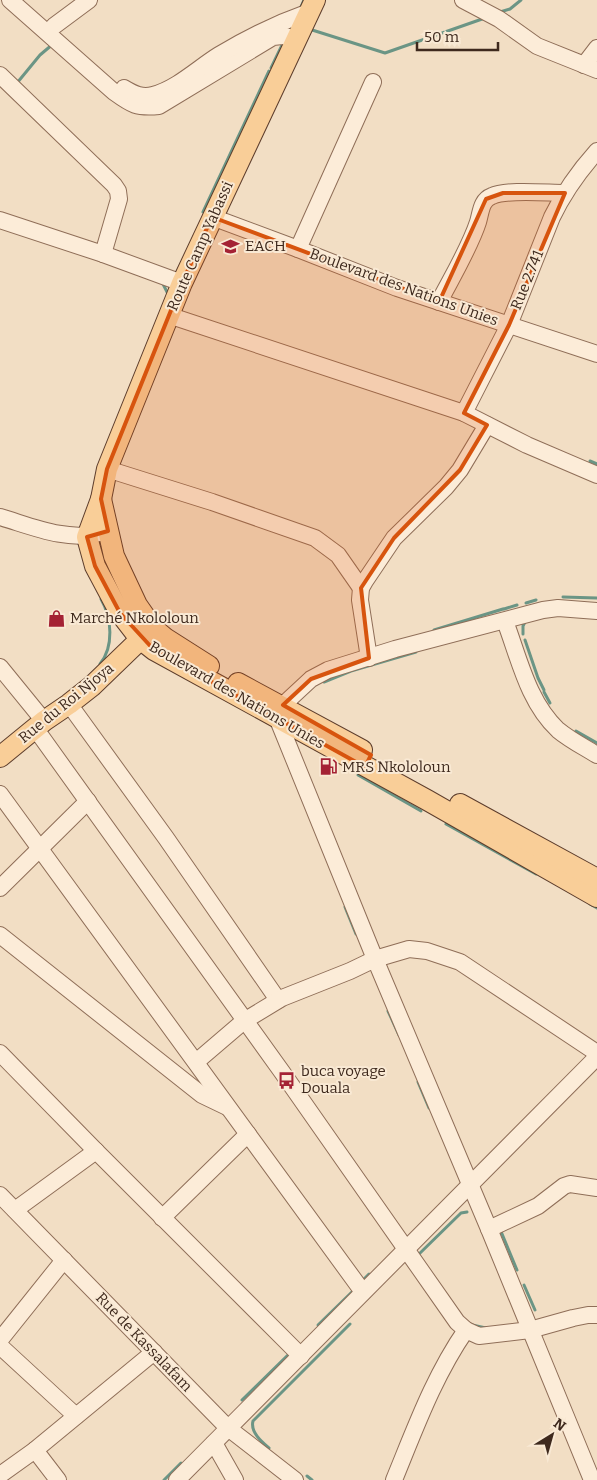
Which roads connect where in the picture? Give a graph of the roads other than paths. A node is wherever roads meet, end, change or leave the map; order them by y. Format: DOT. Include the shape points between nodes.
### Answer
graph roads {
  1 [pos="10,0"];
  2 [pos="26,0"];
  3 [pos="89,0"];
  4 [pos="463,0"];
  5 [pos="305,21"];
  6 [pos="54,26"];
  7 [pos="597,48"];
  8 [pos="590,68"];
  9 [pos="0,75"];
  10 [pos="372,82"];
  11 [pos="597,151"];
  12 [pos="565,193"];
  13 [pos="212,218"];
  14 [pos="0,220"];
  15 [pos="298,249"];
  16 [pos="103,254"];
  17 [pos="182,283"];
  18 [pos="439,302"];
  19 [pos="168,315"];
  20 [pos="509,325"];
  21 [pos="597,354"];
  22 [pos="464,413"];
  23 [pos="487,425"];
  24 [pos="107,469"];
  25 [pos="597,475"];
  26 [pos="101,499"];
  27 [pos="0,517"];
  28 [pos="108,531"];
  29 [pos="87,537"];
  30 [pos="361,588"];
  31 [pos="597,611"];
  32 [pos="506,621"];
  33 [pos="146,633"];
  34 [pos="369,658"];
  35 [pos="0,668"];
  36 [pos="69,704"];
  37 [pos="280,713"];
  38 [pos="39,724"];
  39 [pos="597,755"];
  40 [pos="0,757"];
  41 [pos="368,761"];
  42 [pos="0,794"];
  43 [pos="88,801"];
  44 [pos="40,848"];
  45 [pos="597,879"];
  46 [pos="0,888"];
  47 [pos="597,897"];
  48 [pos="0,935"];
  49 [pos="375,959"];
  50 [pos="278,1000"];
  51 [pos="244,1021"];
  52 [pos="0,1053"];
  53 [pos="597,1055"];
  54 [pos="196,1062"];
  55 [pos="229,1108"];
  56 [pos="248,1134"];
  57 [pos="96,1151"];
  58 [pos="470,1184"];
  59 [pos="597,1188"];
  60 [pos="0,1195"];
  61 [pos="15,1210"];
  62 [pos="162,1218"];
  63 [pos="489,1229"];
  64 [pos="406,1250"];
  65 [pos="64,1260"];
  66 [pos="363,1292"];
  67 [pos="597,1315"];
  68 [pos="466,1330"];
  69 [pos="530,1330"];
  70 [pos="0,1340"];
  71 [pos="0,1346"];
  72 [pos="154,1352"];
  73 [pos="301,1356"];
  74 [pos="76,1416"];
  75 [pos="228,1428"];
  76 [pos="214,1443"];
  77 [pos="35,1450"];
  78 [pos="3,1467"];
  79 [pos="58,1480"];
  80 [pos="177,1480"];
  81 [pos="235,1480"];
  82 [pos="295,1480"];
  83 [pos="394,1480"];
  84 [pos="595,1480"];
  1 -- 5 [label="street" via="114,92 130,104 143,107 160,106"];
  2 -- 6 [label="street"];
  3 -- 6 [label="street"];
  4 -- 8 [label="street" via="499,19 538,46"];
  5 -- 6 [label="street" via="289,19 220,55 163,91 141,96 123,88"];
  5 -- 13 [label="main road, Route Camp Yabassi"];
  7 -- 8 [label="street"];
  9 -- 16 [label="street" via="118,191 119,198"];
  10 -- 15 [label="street"];
  11 -- 12 [label="street, Rue 2.741"];
  12 -- 18 [label="street" via="503,193 486,199 474,232"];
  12 -- 20 [label="street, Rue 2.741" via="552,217"];
  13 -- 15 [label="street, Boulevard des Nations Unies"];
  13 -- 17 [label="main road, Route Camp Yabassi"];
  14 -- 16 [label="street"];
  15 -- 18 [label="street, Boulevard des Nations Unies"];
  16 -- 17 [label="street"];
  17 -- 19 [label="main road, Route Camp Yabassi"];
  18 -- 20 [label="street, Boulevard des Nations Unies"];
  19 -- 22 [label="street"];
  19 -- 24 [label="main road, Route Camp Yabassi"];
  20 -- 21 [label="street, Boulevard des Nations Unies"];
  20 -- 22 [label="street, Rue 2.741"];
  22 -- 23 [label="street"];
  23 -- 25 [label="street"];
  23 -- 30 [label="street" via="460,470 394,538"];
  24 -- 26 [label="main road, Route Camp Yabassi"];
  24 -- 30 [label="street" via="315,538 338,555"];
  26 -- 28 [label="main road"];
  26 -- 29 [label="main road"];
  27 -- 29 [label="street" via="56,533"];
  28 -- 29 [label="street"];
  28 -- 33 [label="main road" via="114,556 137,604"];
  29 -- 33 [label="main road" via="95,566 120,613"];
  30 -- 34 [label="street" via="362,624"];
  31 -- 32 [label="street" via="558,608"];
  32 -- 34 [label="street"];
  32 -- 39 [label="street" via="538,706 560,731"];
  33 -- 36 [label="main road, Rue du Roi Njoya"];
  33 -- 37 [label="main road, Boulevard des Nations Unies" via="154,650"];
  34 -- 37 [label="street" via="328,670 311,679"];
  35 -- 38 [label="street"];
  36 -- 38 [label="main road, Rue du Roi Njoya"];
  36 -- 50 [label="street"];
  37 -- 41 [label="main road, Boulevard des Nations Unies"];
  37 -- 49 [label="street"];
  38 -- 40 [label="main road, Rue du Roi Njoya"];
  38 -- 43 [label="street"];
  41 -- 45 [label="main road, Boulevard des Nations Unies"];
  41 -- 47 [label="main road, Boulevard des Nations Unies"];
  42 -- 44 [label="street"];
  43 -- 44 [label="street"];
  43 -- 51 [label="street"];
  44 -- 46 [label="street"];
  44 -- 54 [label="street"];
  48 -- 55 [label="street" via="202,1095"];
  49 -- 50 [label="street"];
  49 -- 53 [label="street" via="399,951 418,950 460,962"];
  49 -- 58 [label="street"];
  50 -- 51 [label="street"];
  51 -- 54 [label="street"];
  51 -- 64 [label="street"];
  52 -- 57 [label="street"];
  53 -- 58 [label="street"];
  54 -- 55 [label="street"];
  55 -- 56 [label="street"];
  56 -- 62 [label="street"];
  56 -- 66 [label="street"];
  57 -- 61 [label="street"];
  57 -- 62 [label="street"];
  58 -- 63 [label="street"];
  58 -- 64 [label="street"];
  59 -- 63 [label="street" via="564,1186 538,1206"];
  60 -- 61 [label="street, Rue de Kassalafam"];
  61 -- 65 [label="street, Rue de Kassalafam"];
  62 -- 73 [label="street"];
  63 -- 69 [label="street"];
  64 -- 66 [label="street"];
  64 -- 68 [label="street" via="456,1322"];
  65 -- 70 [label="street"];
  65 -- 72 [label="street, Rue de Kassalafam"];
  66 -- 73 [label="street"];
  67 -- 69 [label="street"];
  68 -- 69 [label="street" via="480,1336"];
  68 -- 83 [label="street" via="437,1378"];
  69 -- 84 [label="street"];
  71 -- 74 [label="street"];
  72 -- 74 [label="street"];
  72 -- 75 [label="street, Rue de Kassalafam"];
  73 -- 75 [label="street"];
  74 -- 77 [label="street"];
  75 -- 76 [label="street"];
  75 -- 82 [label="street, Rue de Kassalafam"];
  76 -- 80 [label="street"];
  76 -- 81 [label="street"];
  77 -- 78 [label="street"];
  77 -- 79 [label="street"];
}
